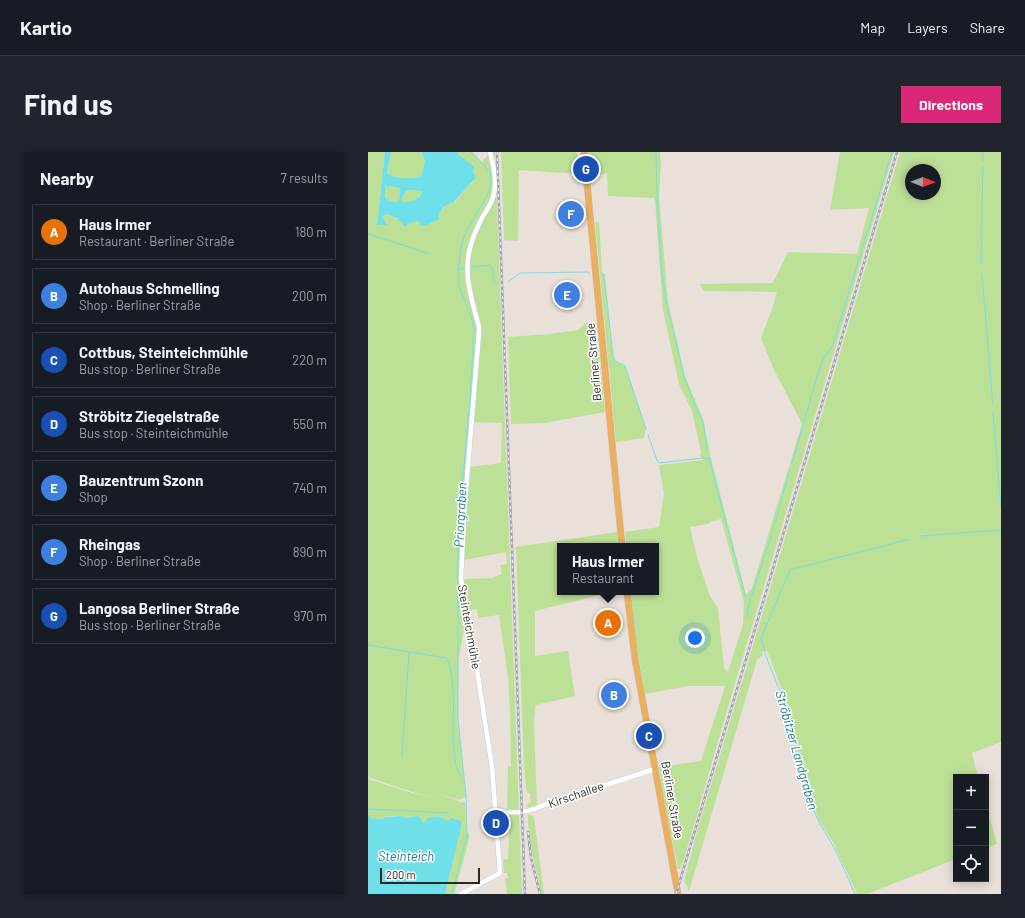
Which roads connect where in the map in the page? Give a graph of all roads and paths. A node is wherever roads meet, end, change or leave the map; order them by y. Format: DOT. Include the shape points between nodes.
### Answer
graph roads {
  1 [pos="490,152"];
  2 [pos="584,152"];
  3 [pos="622,543"];
  4 [pos="627,595"];
  5 [pos="655,768"];
  6 [pos="496,813"];
  7 [pos="462,894"];
  8 [pos="678,894"];
  1 -- 6 [label="street, Steinteichmühle" via="495,176 494,191 472,242 468,265 467,282 479,332 461,578 466,622 478,676"];
  2 -- 3 [label="main road, Berliner Straße"];
  4 -- 5 [label="main road, Berliner Straße" via="635,659"];
  5 -- 6 [label="street, Kirschallee" via="544,805 536,810"];
  5 -- 8 [label="main road, Berliner Straße"];
  6 -- 7 [label="street, Steinteichmühle" via="500,873"];
}
